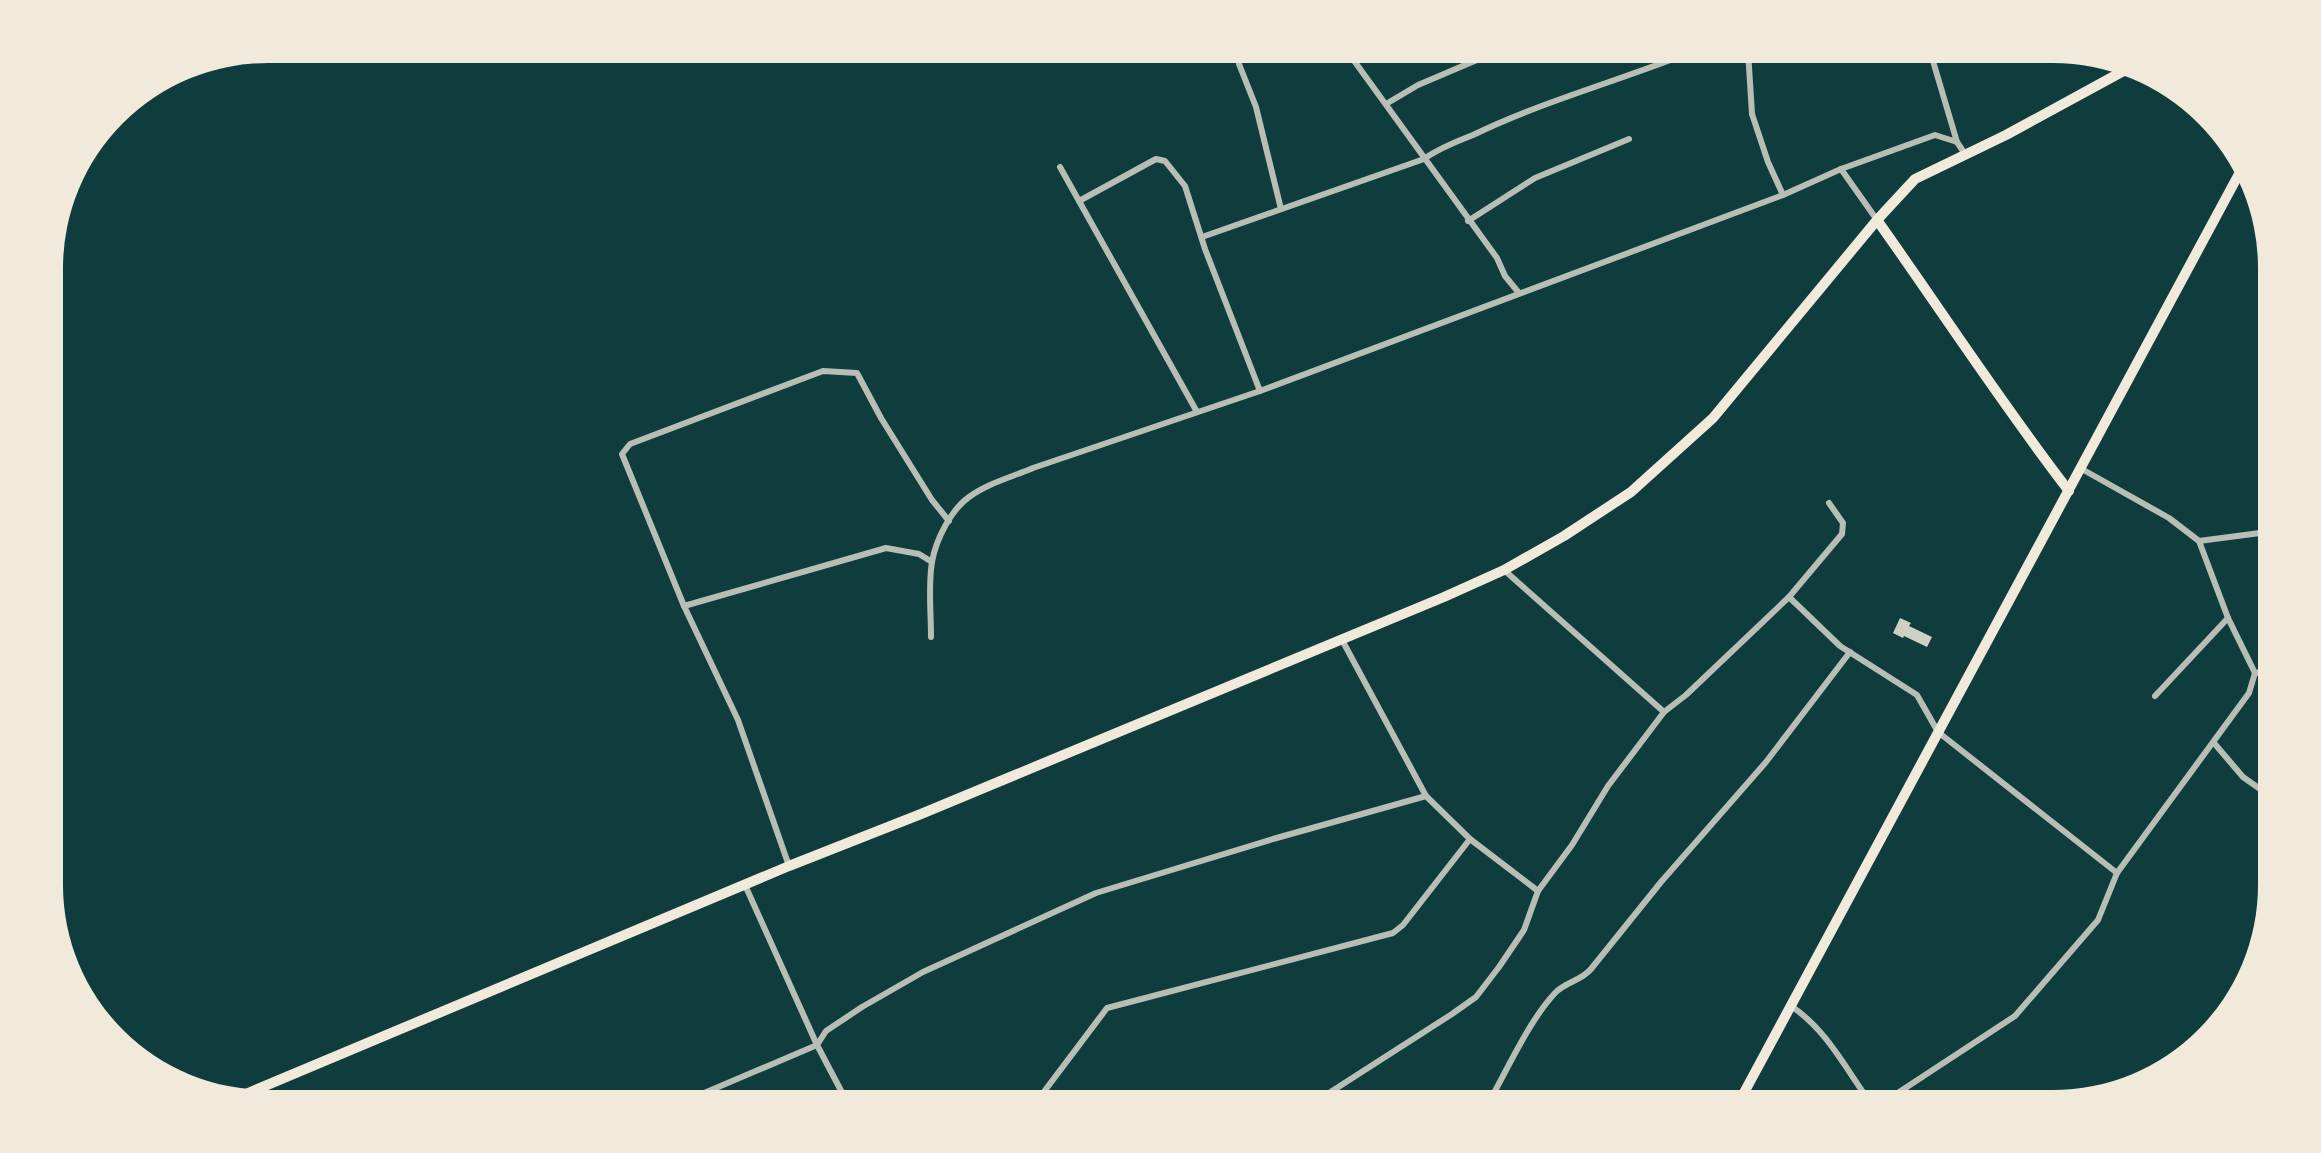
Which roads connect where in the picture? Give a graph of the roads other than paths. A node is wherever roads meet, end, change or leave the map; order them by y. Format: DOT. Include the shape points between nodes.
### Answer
graph roads {
  1 [pos="1356,63"];
  2 [pos="1470,63"];
  3 [pos="1664,63"];
  4 [pos="1749,63"];
  5 [pos="1934,63"];
  6 [pos="1239,64"];
  7 [pos="2118,74"];
  8 [pos="1386,104"];
  9 [pos="1629,139"];
  10 [pos="1957,142"];
  11 [pos="1965,154"];
  12 [pos="1424,159"];
  13 [pos="1060,167"];
  14 [pos="1841,169"];
  15 [pos="2236,179"];
  16 [pos="1783,195"];
  17 [pos="1079,201"];
  18 [pos="1281,209"];
  19 [pos="1877,220"];
  20 [pos="1468,221"];
  21 [pos="1202,237"];
  22 [pos="1519,293"];
  23 [pos="1260,391"];
  24 [pos="1197,412"];
  25 [pos="2080,468"];
  26 [pos="2069,491"];
  27 [pos="1829,503"];
  28 [pos="949,521"];
  29 [pos="2258,533"];
  30 [pos="2199,541"];
  31 [pos="932,562"];
  32 [pos="1504,570"];
  33 [pos="1789,597"];
  34 [pos="684,606"];
  35 [pos="2228,618"];
  36 [pos="931,637"];
  37 [pos="1341,638"];
  38 [pos="1850,652"];
  39 [pos="2258,672"];
  40 [pos="2255,673"];
  41 [pos="2155,696"];
  42 [pos="1664,712"];
  43 [pos="1938,732"];
  44 [pos="2214,743"];
  45 [pos="2258,787"];
  46 [pos="1426,796"];
  47 [pos="1470,839"];
  48 [pos="789,866"];
  49 [pos="2117,873"];
  50 [pos="745,886"];
  51 [pos="1538,891"];
  52 [pos="1791,1006"];
  53 [pos="817,1045"];
  54 [pos="258,1089"];
  55 [pos="711,1090"];
  56 [pos="841,1090"];
  57 [pos="1045,1090"];
  58 [pos="1334,1090"];
  59 [pos="1496,1090"];
  60 [pos="1746,1090"];
  61 [pos="1862,1090"];
  62 [pos="1902,1090"];
  1 -- 8 [label="street"];
  2 -- 8 [label="street"];
  3 -- 12 [label="street" via="1518,114"];
  4 -- 16 [label="street" via="1752,114"];
  5 -- 10 [label="street"];
  6 -- 18 [label="street" via="1256,107"];
  7 -- 11 [label="main road"];
  8 -- 12 [label="street"];
  9 -- 20 [label="street" via="1535,178"];
  10 -- 11 [label="street"];
  10 -- 14 [label="street" via="1935,135"];
  11 -- 19 [label="main road" via="1915,179"];
  12 -- 18 [label="street"];
  12 -- 20 [label="street"];
  13 -- 17 [label="street"];
  14 -- 16 [label="street"];
  14 -- 19 [label="street"];
  15 -- 25 [label="main road"];
  16 -- 22 [label="street"];
  17 -- 21 [label="street" via="1163,159 1185,186"];
  17 -- 24 [label="street"];
  18 -- 21 [label="street"];
  19 -- 26 [label="main road"];
  19 -- 32 [label="main road" via="1713,418 1630,492"];
  20 -- 22 [label="street"];
  21 -- 23 [label="street"];
  22 -- 23 [label="street"];
  23 -- 24 [label="street"];
  24 -- 28 [label="street" via="984,488 957,508"];
  25 -- 26 [label="main road"];
  25 -- 30 [label="street" via="2169,518"];
  26 -- 43 [label="main road"];
  27 -- 33 [label="street" via="1844,531"];
  28 -- 31 [label="street"];
  28 -- 34 [label="street" via="881,418 858,373 823,371 630,443 622,454"];
  29 -- 30 [label="street"];
  30 -- 35 [label="street"];
  31 -- 34 [label="street" via="919,554 886,548"];
  31 -- 36 [label="street"];
  32 -- 37 [label="main road"];
  32 -- 42 [label="street"];
  33 -- 38 [label="street"];
  33 -- 42 [label="street"];
  34 -- 48 [label="street" via="738,720"];
  35 -- 40 [label="street"];
  35 -- 41 [label="street"];
  37 -- 46 [label="street"];
  37 -- 48 [label="main road"];
  38 -- 43 [label="street" via="1917,695"];
  38 -- 59 [label="street" via="1766,762 1584,978 1560,988 1550,999"];
  39 -- 40 [label="street"];
  40 -- 44 [label="street" via="2249,693"];
  42 -- 51 [label="street"];
  43 -- 49 [label="street"];
  43 -- 52 [label="main road"];
  44 -- 45 [label="street"];
  44 -- 49 [label="street"];
  46 -- 47 [label="street"];
  46 -- 53 [label="street" via="1096,893 923,972 826,1031"];
  47 -- 51 [label="street"];
  47 -- 57 [label="street" via="1393,933 1107,1009"];
  48 -- 50 [label="main road"];
  49 -- 62 [label="street" via="2098,920 2015,1016"];
  50 -- 53 [label="street"];
  50 -- 54 [label="main road"];
  51 -- 58 [label="street" via="1524,930 1476,997"];
  52 -- 60 [label="main road"];
  52 -- 61 [label="street" via="1832,1045"];
  53 -- 55 [label="street"];
  53 -- 56 [label="street"];
}
